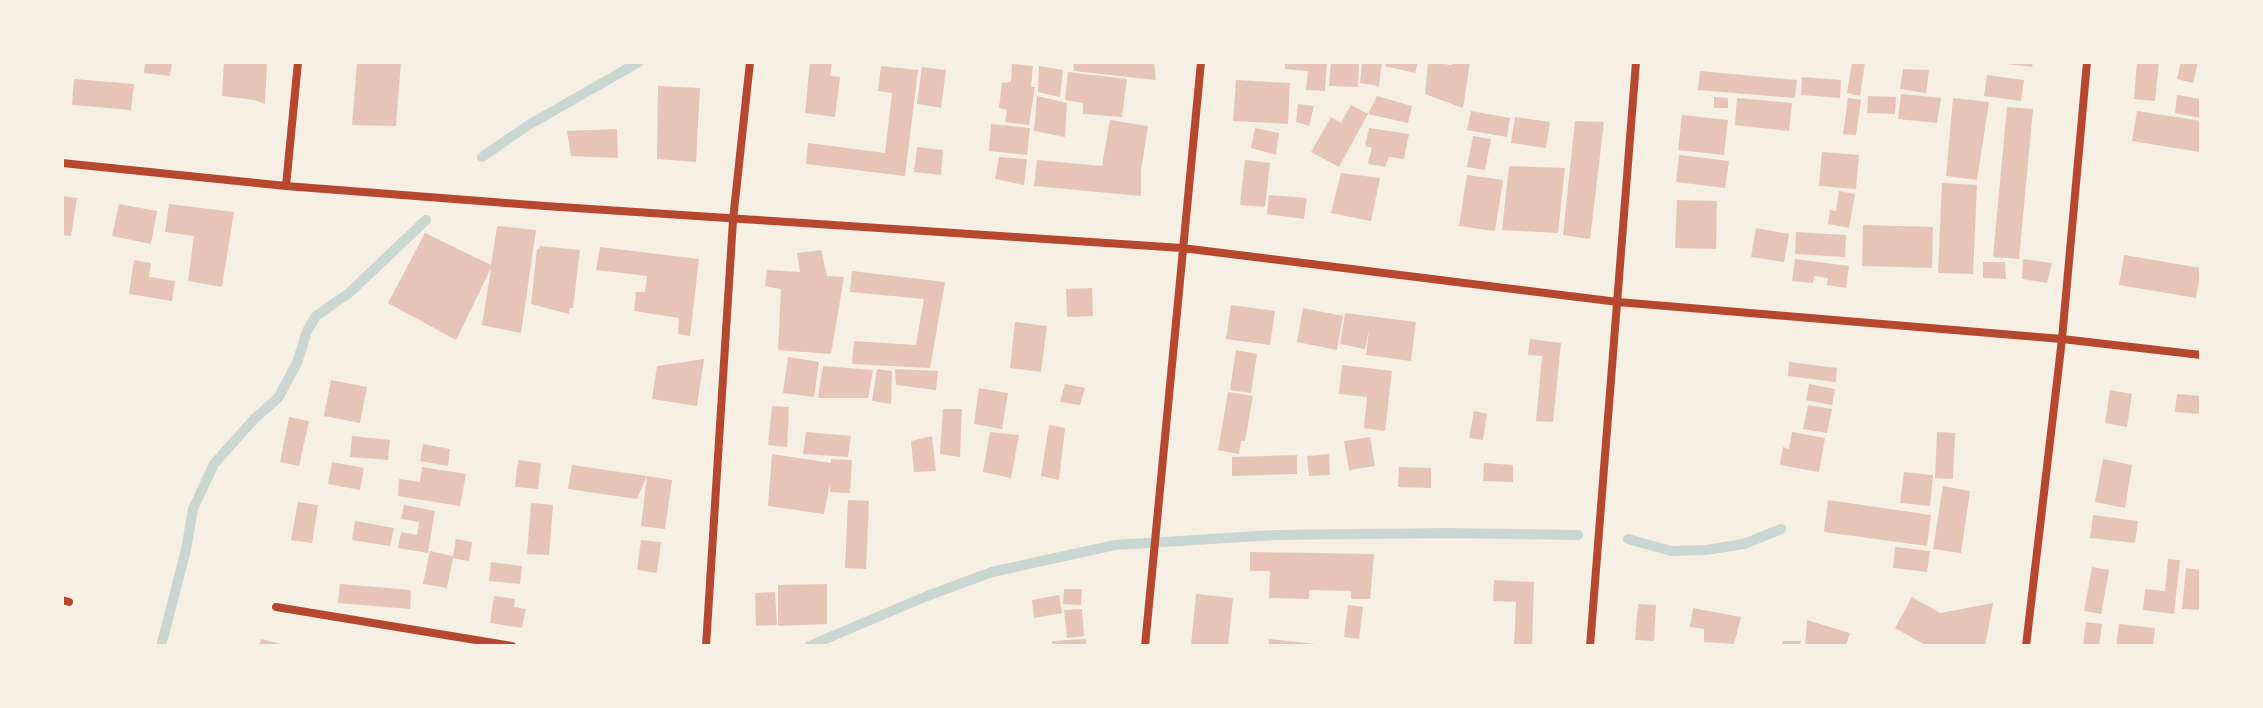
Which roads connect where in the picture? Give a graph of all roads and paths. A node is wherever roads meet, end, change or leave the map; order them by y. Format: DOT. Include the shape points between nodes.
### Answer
graph roads {
  1 [pos="298,62"];
  2 [pos="750,62"];
  3 [pos="1201,62"];
  4 [pos="1636,62"];
  5 [pos="2087,62"];
  6 [pos="62,163"];
  7 [pos="286,186"];
  8 [pos="733,220"];
  9 [pos="1182,248"];
  10 [pos="1618,302"];
  11 [pos="2062,339"];
  12 [pos="2201,355"];
  13 [pos="276,607"];
  14 [pos="512,646"];
  15 [pos="706,646"];
  16 [pos="1145,646"];
  17 [pos="1590,646"];
  18 [pos="2026,646"];
  1 -- 7 [label="street"];
  2 -- 8 [label="street"];
  3 -- 9 [label="street"];
  4 -- 10 [label="street"];
  5 -- 11 [label="street"];
  6 -- 7 [label="street"];
  7 -- 8 [label="street"];
  8 -- 9 [label="street"];
  8 -- 15 [label="street"];
  9 -- 10 [label="street"];
  9 -- 16 [label="street"];
  10 -- 11 [label="street"];
  10 -- 17 [label="street"];
  11 -- 12 [label="street"];
  11 -- 18 [label="street"];
  13 -- 14 [label="street"];
}
